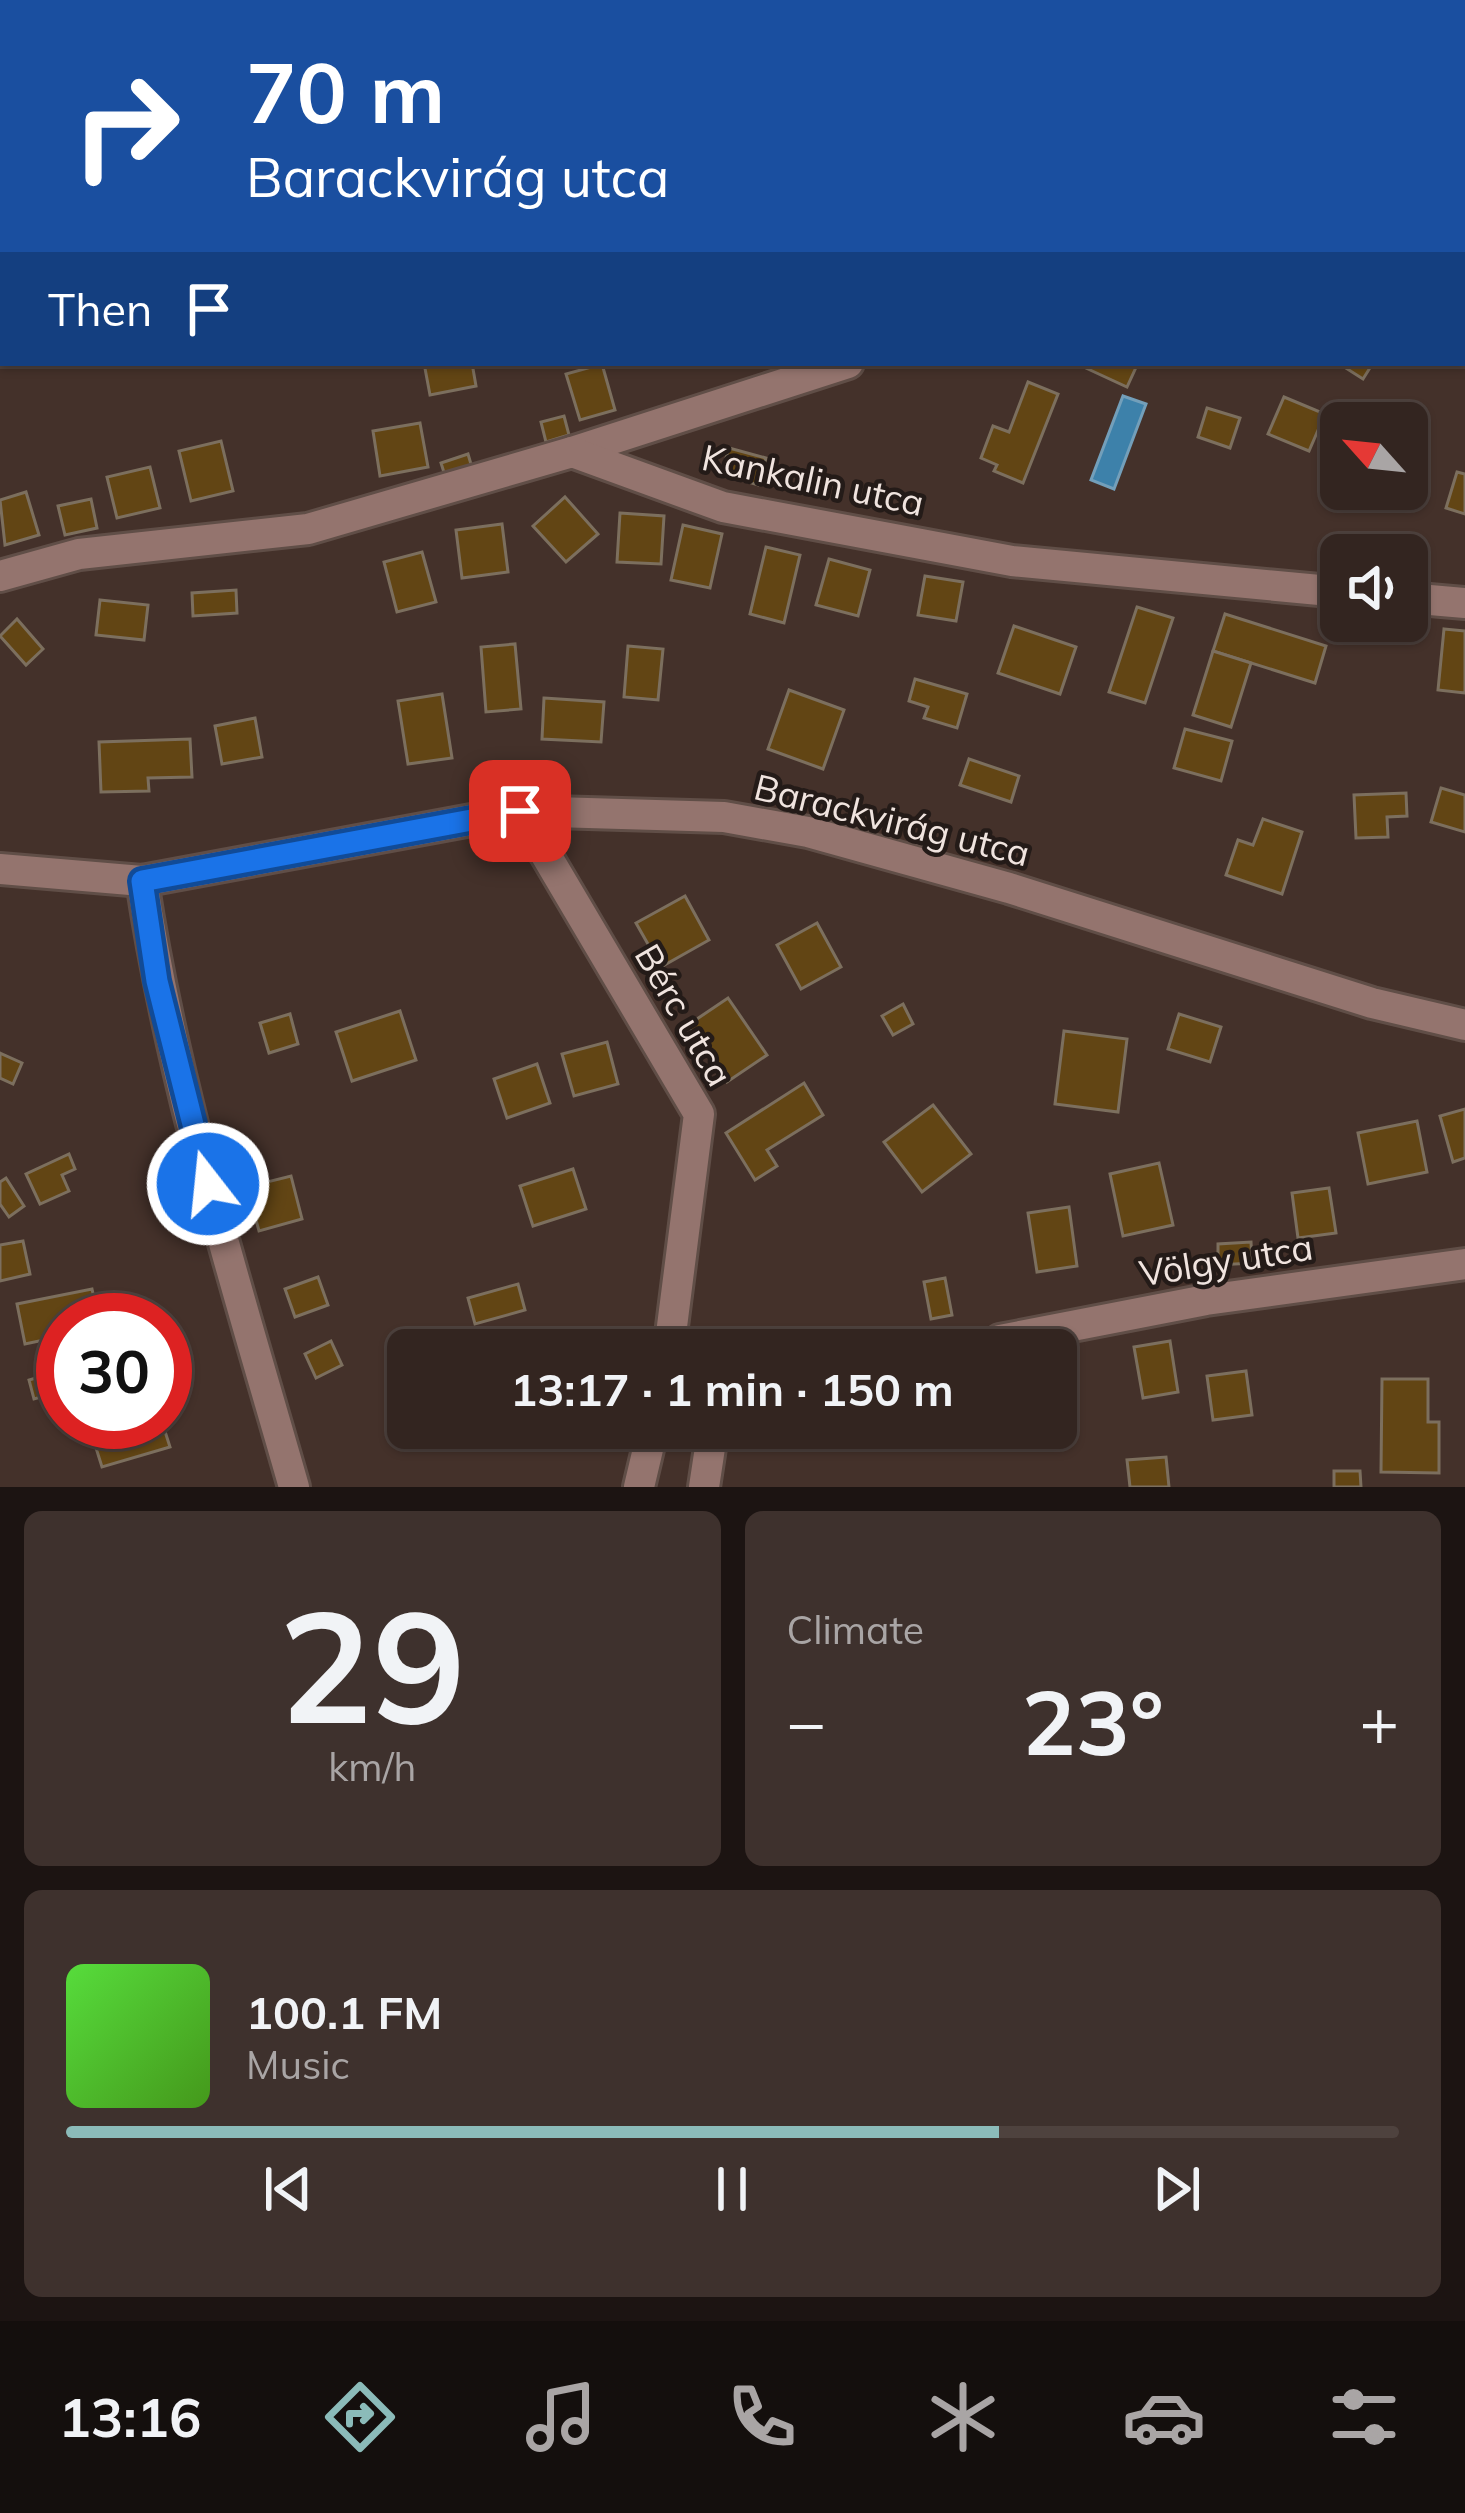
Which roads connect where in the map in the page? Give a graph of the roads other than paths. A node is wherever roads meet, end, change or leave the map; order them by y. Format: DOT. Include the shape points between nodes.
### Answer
graph roads {
  1 [pos="839,366"];
  2 [pos="572,452"];
  3 [pos="0,576"];
  4 [pos="1320,590"];
  5 [pos="1428,600"];
  6 [pos="1465,603"];
  7 [pos="520,811"];
  8 [pos="0,869"];
  9 [pos="142,881"];
  10 [pos="1465,1025"];
  11 [pos="1465,1264"];
  12 [pos="671,1329"];
  13 [pos="1057,1329"];
  14 [pos="648,1449"];
  15 [pos="710,1449"];
  16 [pos="294,1487"];
  17 [pos="638,1487"];
  18 [pos="704,1487"];
  1 -- 2 [label="street"];
  2 -- 3 [label="street" via="308,529 79,554"];
  2 -- 4 [label="street, Kankalin utca" via="723,507 1012,561"];
  5 -- 6 [label="street"];
  7 -- 9 [label="street, Barackvirág utca"];
  7 -- 10 [label="street, Barackvirág utca" via="724,817 808,832"];
  7 -- 12 [label="street, Bérc utca" via="698,1114"];
  8 -- 9 [label="street, Barackvirág utca"];
  9 -- 16 [label="street" via="184,1098"];
  11 -- 13 [label="street, Völgy utca"];
  14 -- 17 [label="street"];
  15 -- 18 [label="street"];
}
